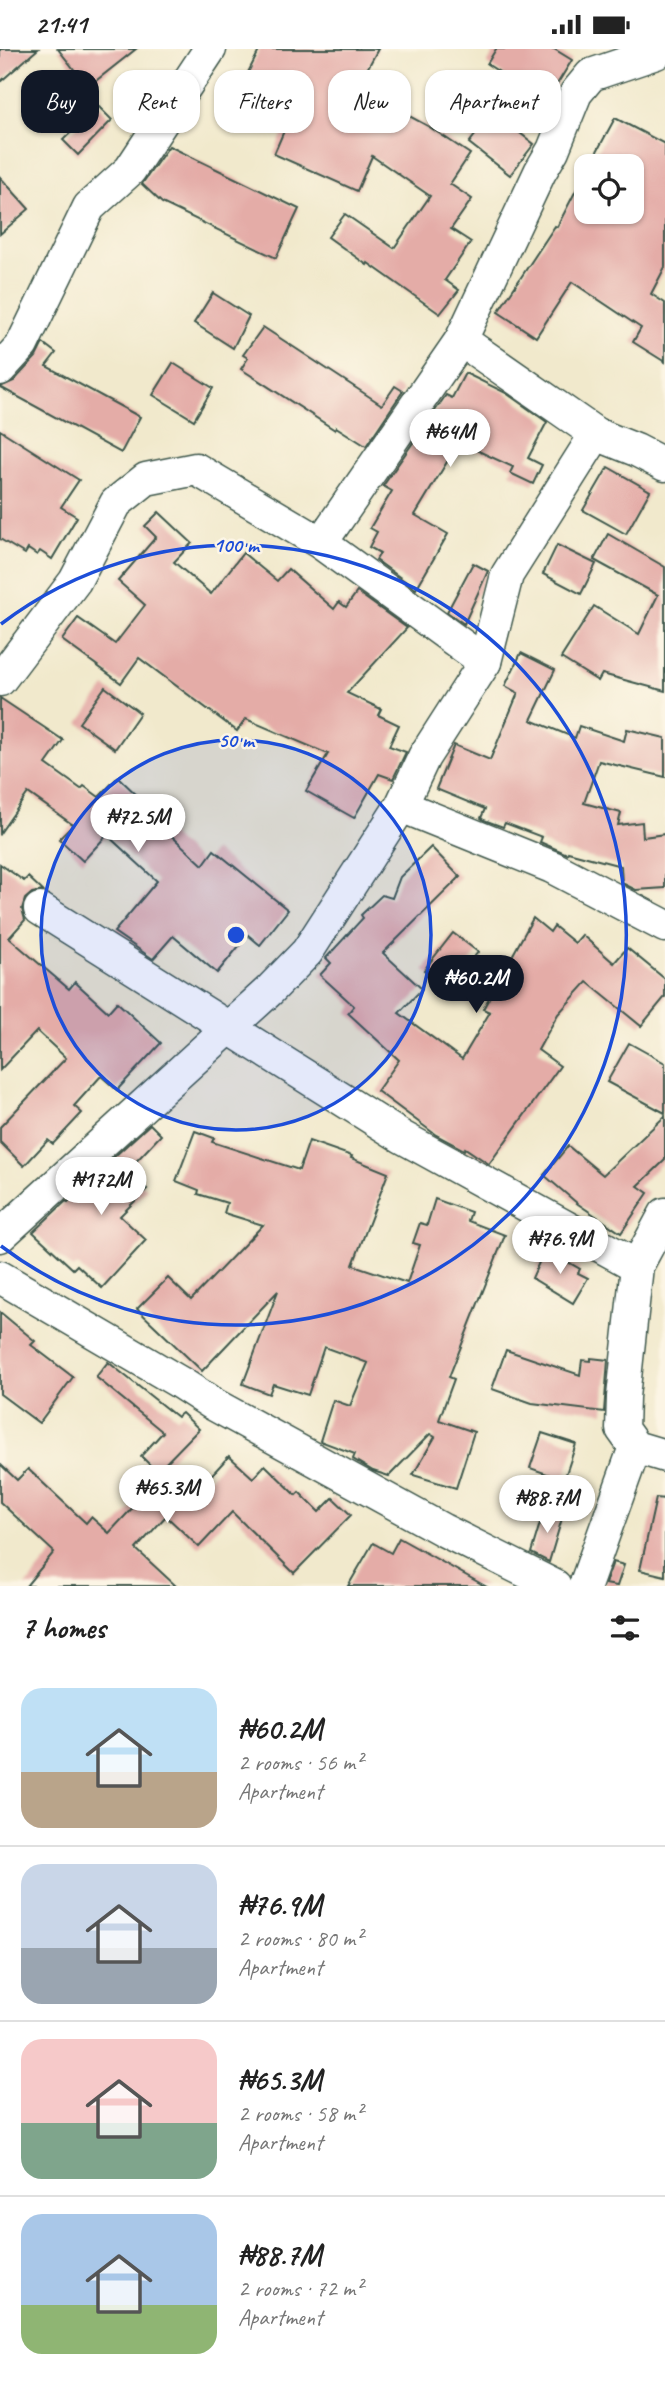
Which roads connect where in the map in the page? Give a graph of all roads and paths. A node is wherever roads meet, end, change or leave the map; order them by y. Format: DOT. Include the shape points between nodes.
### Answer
graph roads {
  1 [pos="210,49"];
  2 [pos="658,53"];
  3 [pos="461,340"];
  4 [pos="0,369"];
  5 [pos="596,434"];
  6 [pos="665,465"];
  7 [pos="321,543"];
  8 [pos="485,662"];
  9 [pos="0,680"];
  10 [pos="401,806"];
  11 [pos="40,909"];
  12 [pos="665,926"];
  13 [pos="228,1029"];
  14 [pos="665,1214"];
  15 [pos="0,1236"];
  16 [pos="637,1266"];
  17 [pos="0,1277"];
  18 [pos="635,1447"];
  19 [pos="665,1456"];
  20 [pos="555,1586"];
  21 [pos="585,1586"];
  1 -- 4 [label="street" via="131,170 89,207 22,345"];
  2 -- 3 [label="street" via="591,75 576,93 553,151"];
  3 -- 5 [label="street"];
  3 -- 7 [label="street"];
  5 -- 6 [label="street"];
  5 -- 8 [label="street" via="507,575"];
  7 -- 8 [label="street"];
  7 -- 9 [label="street" via="196,469 146,479 116,503 75,581"];
  8 -- 10 [label="street" via="425,757"];
  10 -- 12 [label="street" via="552,867"];
  10 -- 13 [label="street" via="307,952"];
  11 -- 13 [label="street"];
  13 -- 15 [label="street"];
  13 -- 16 [label="street" via="402,1137"];
  14 -- 16 [label="street"];
  16 -- 18 [label="street" via="622,1429"];
  17 -- 20 [label="street" via="213,1405"];
  18 -- 19 [label="street"];
  18 -- 21 [label="street"];
}
